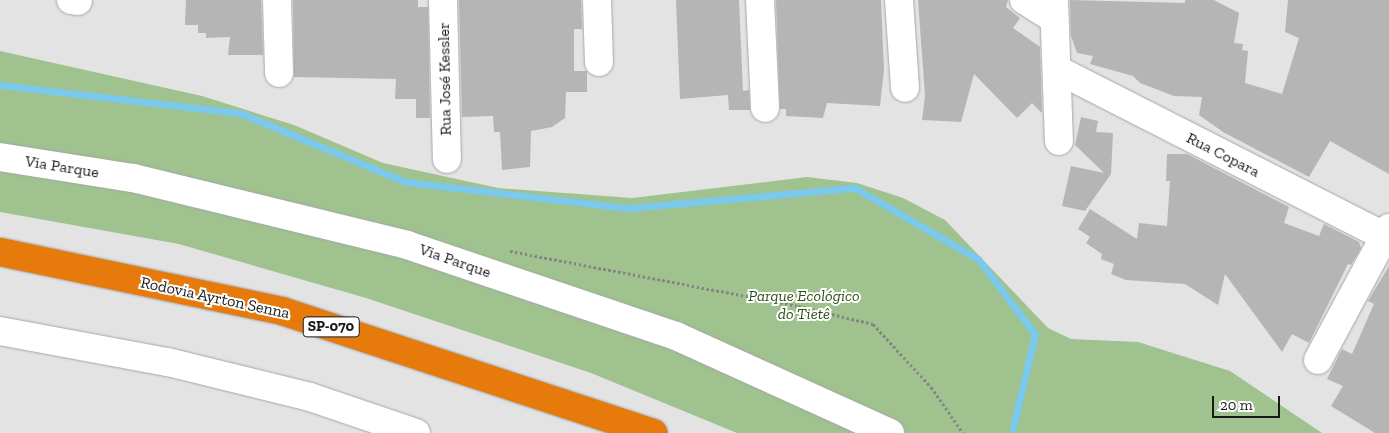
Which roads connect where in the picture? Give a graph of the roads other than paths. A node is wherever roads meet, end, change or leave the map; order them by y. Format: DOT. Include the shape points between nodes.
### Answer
graph roads {
  1 [pos="277,0"];
  2 [pos="443,0"];
  3 [pos="597,0"];
  4 [pos="760,0"];
  5 [pos="899,0"];
  6 [pos="1024,0"];
  7 [pos="1054,9"];
  8 [pos="598,62"];
  9 [pos="1058,70"];
  10 [pos="279,73"];
  11 [pos="905,88"];
  12 [pos="765,108"];
  13 [pos="1060,141"];
  14 [pos="0,157"];
  15 [pos="447,158"];
  16 [pos="1387,235"];
  17 [pos="0,252"];
  18 [pos="0,331"];
  19 [pos="1318,360"];
  20 [pos="416,433"];
  21 [pos="654,433"];
  22 [pos="890,433"];
  1 -- 10 [label="street"];
  2 -- 15 [label="street, Rua José Kessler"];
  3 -- 8 [label="street"];
  4 -- 12 [label="street"];
  5 -- 11 [label="street"];
  6 -- 7 [label="street"];
  7 -- 9 [label="street"];
  9 -- 13 [label="street"];
  9 -- 16 [label="street, Rua Copara"];
  14 -- 22 [label="street, Via Parque" via="133,178 407,245 676,336"];
  16 -- 19 [label="street"];
  17 -- 21 [label="highway, Rodovia Ayrton Senna / SP-070" via="282,311"];
  18 -- 20 [label="street" via="168,362 310,397"];
}
